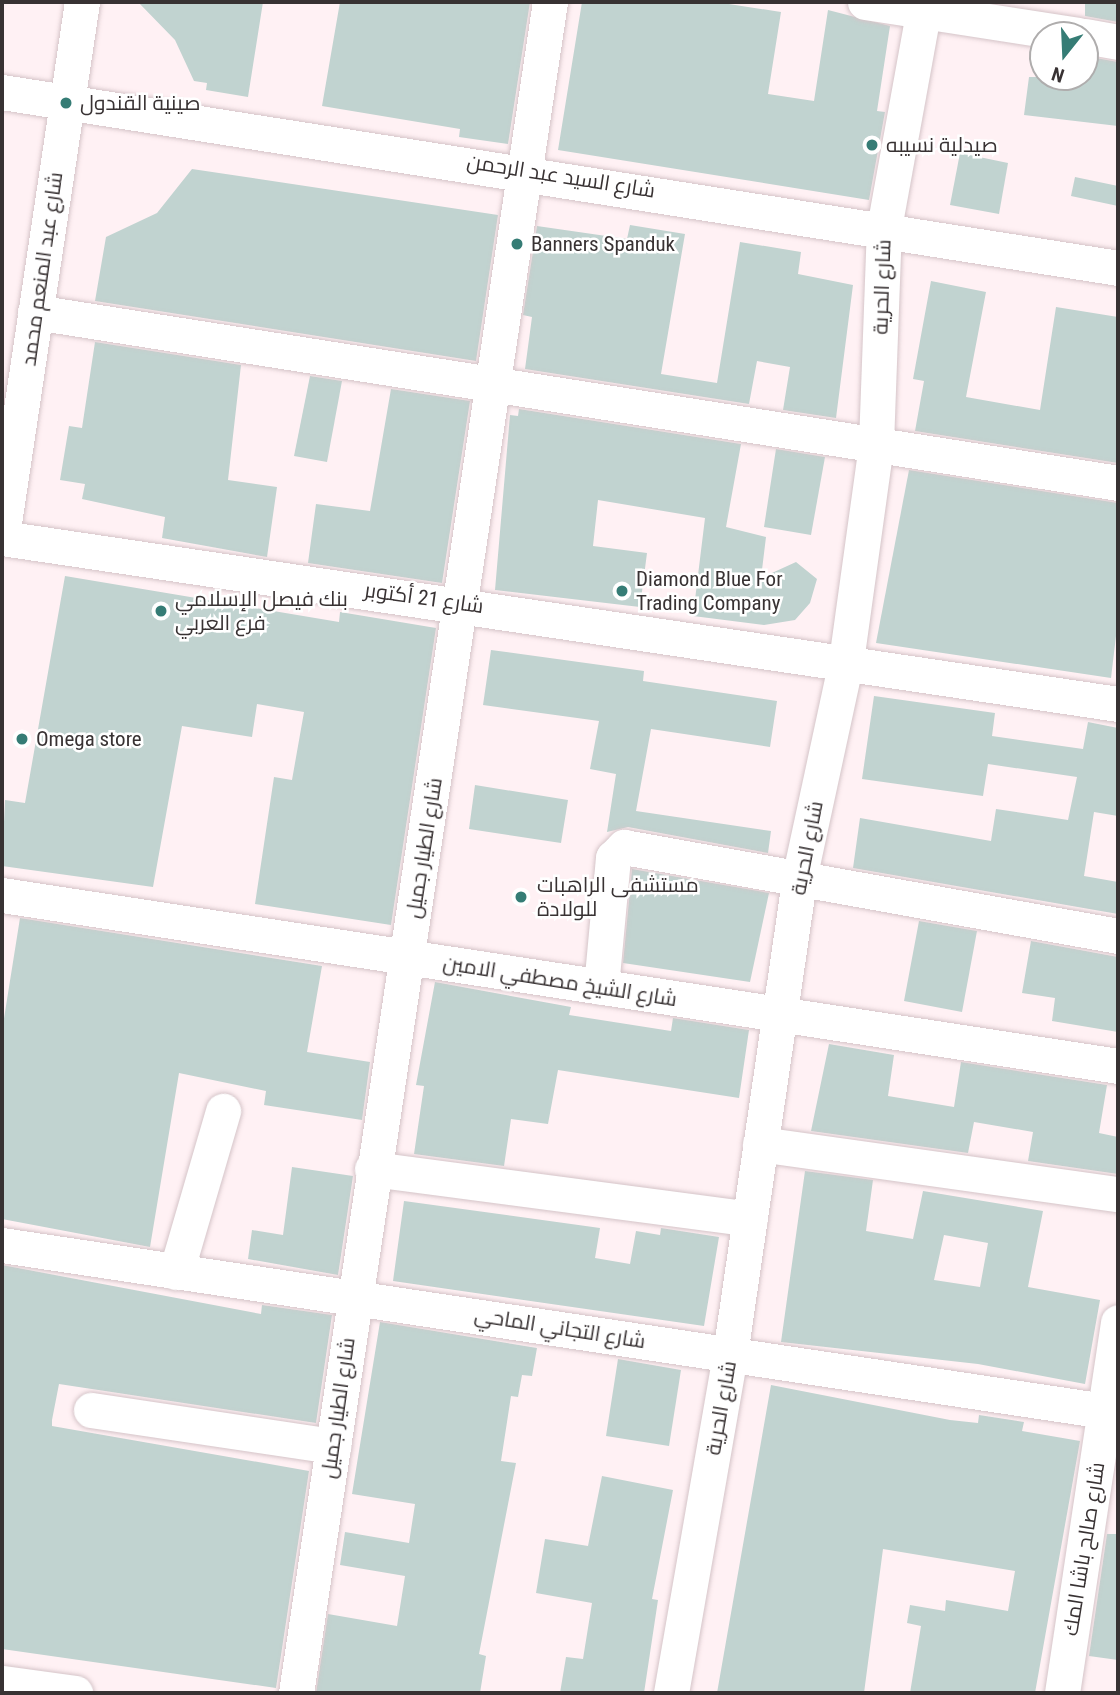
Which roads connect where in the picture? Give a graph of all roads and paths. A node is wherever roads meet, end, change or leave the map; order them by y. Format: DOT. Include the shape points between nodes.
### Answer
graph roads {
  1 [pos="82,2"];
  2 [pos="550,2"];
  3 [pos="864,2"];
  4 [pos="924,6"];
  5 [pos="1029,26"];
  6 [pos="1099,39"];
  7 [pos="1118,42"];
  8 [pos="2,92"];
  9 [pos="66,103"];
  10 [pos="523,170"];
  11 [pos="884,228"];
  12 [pos="1118,268"];
  13 [pos="35,312"];
  14 [pos="16,348"];
  15 [pos="494,384"];
  16 [pos="876,444"];
  17 [pos="1118,483"];
  18 [pos="2,537"];
  19 [pos="463,603"];
  20 [pos="846,662"];
  21 [pos="1118,704"];
  22 [pos="800,874"];
  23 [pos="2,895"];
  24 [pos="1118,936"];
  25 [pos="407,957"];
  26 [pos="601,987"];
  27 [pos="778,1014"];
  28 [pos="1118,1066"];
  29 [pos="223,1111"];
  30 [pos="760,1144"];
  31 [pos="372,1169"];
  32 [pos="1118,1194"];
  33 [pos="750,1219"];
  34 [pos="2,1245"];
  35 [pos="176,1272"];
  36 [pos="353,1297"];
  37 [pos="1118,1322"];
  38 [pos="730,1354"];
  39 [pos="91,1410"];
  40 [pos="1112,1412"];
  41 [pos="333,1446"];
  42 [pos="2,1683"];
  43 [pos="75,1693"];
  44 [pos="296,1693"];
  45 [pos="671,1693"];
  46 [pos="1062,1693"];
  1 -- 9 [label="street, شارع عبد المنعم محمد"];
  2 -- 10 [label="street, شارع الطيار جميل"];
  3 -- 4 [label="street"];
  4 -- 5 [label="street"];
  4 -- 11 [label="street, شارع الحرية"];
  6 -- 7 [label="street"];
  8 -- 9 [label="street, شارع السيد عبد الرحمن"];
  9 -- 10 [label="street, شارع السيد عبد الرحمن"];
  9 -- 13 [label="street, شارع عبد المنعم محمد"];
  10 -- 11 [label="street, شارع السيد عبد الرحمن"];
  10 -- 15 [label="street, شارع الطيار جميل"];
  11 -- 12 [label="street, شارع السيد عبد الرحمن"];
  11 -- 16 [label="street, شارع الحرية"];
  13 -- 14 [label="street, شارع عبد المنعم محمد"];
  13 -- 15 [label="street"];
  14 -- 18 [label="street, شارع عبد المنعم محمد"];
  15 -- 16 [label="street" via="586,404"];
  15 -- 19 [label="street, شارع الطيار جميل"];
  16 -- 17 [label="street"];
  16 -- 20 [label="street, شارع الحرية"];
  18 -- 19 [label="street, شارع 21 أكتوبر"];
  19 -- 20 [label="street, شارع 21 أكتوبر"];
  19 -- 25 [label="street, شارع الطيار جميل"];
  20 -- 21 [label="street, شارع 21 أكتوبر"];
  20 -- 22 [label="street, شارع الحرية"];
  22 -- 24 [label="street"];
  22 -- 26 [label="street" via="616,850"];
  22 -- 27 [label="street, شارع الحرية"];
  23 -- 25 [label="street, شارع الشيخ مصطفي الامين"];
  25 -- 26 [label="street, شارع الشيخ مصطفي الامين"];
  25 -- 31 [label="street, شارع الطيار جميل"];
  26 -- 27 [label="street, شارع الشيخ مصطفي الامين"];
  27 -- 28 [label="street, شارع الشيخ مصطفي الامين"];
  27 -- 30 [label="street, شارع الحرية"];
  29 -- 35 [label="street"];
  30 -- 32 [label="street"];
  30 -- 33 [label="street, شارع الحرية"];
  31 -- 33 [label="street"];
  31 -- 36 [label="street, شارع الطيار جميل"];
  33 -- 38 [label="street, شارع الحرية"];
  34 -- 35 [label="street, شارع التجاني الماحي"];
  35 -- 36 [label="street, شارع التجاني الماحي"];
  36 -- 38 [label="street, شارع التجاني الماحي"];
  36 -- 41 [label="street, شارع الطيار جميل"];
  37 -- 40 [label="street, شارع صالح باشا المك"];
  38 -- 40 [label="street, شارع التجاني الماحي"];
  38 -- 45 [label="street, شارع الحرية"];
  39 -- 41 [label="street"];
  40 -- 46 [label="street, شارع صالح باشا المك"];
  41 -- 44 [label="street, شارع الطيار جميل"];
  42 -- 43 [label="street"];
}
